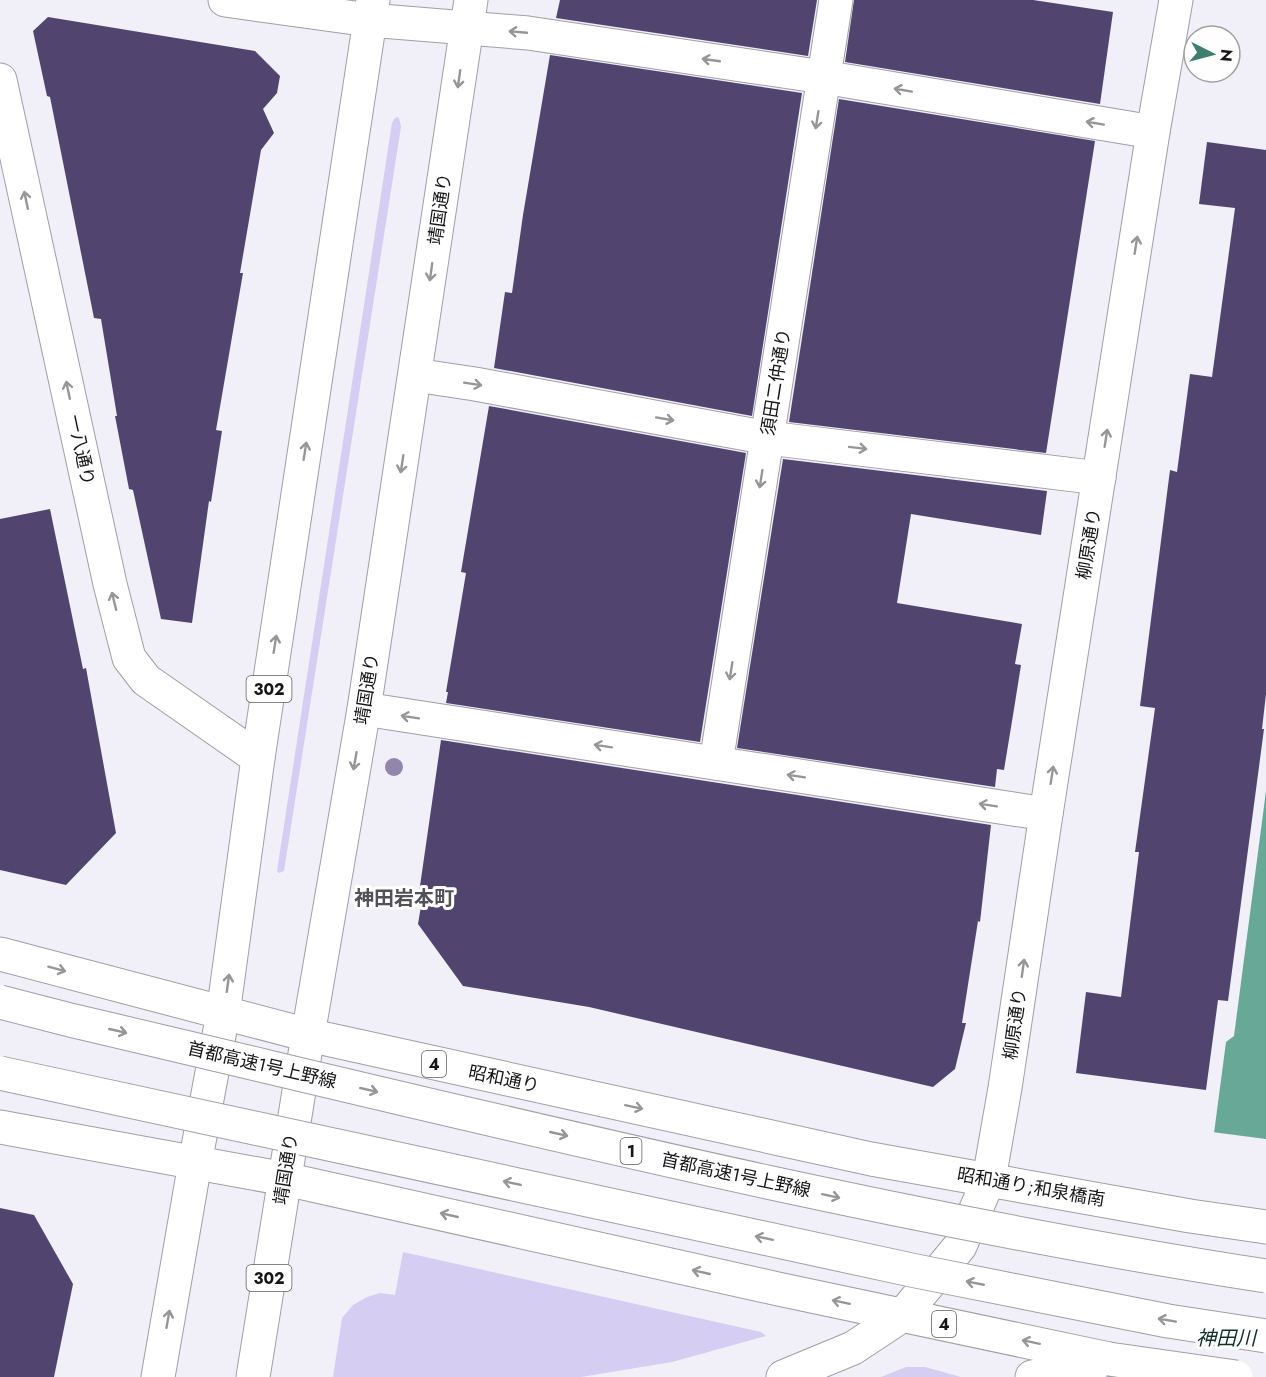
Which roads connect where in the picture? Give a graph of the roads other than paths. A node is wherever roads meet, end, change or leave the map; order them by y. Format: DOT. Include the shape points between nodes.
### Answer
graph roads {
  1 [pos="225,0"];
  2 [pos="836,0"];
  3 [pos="1176,0"];
  4 [pos="371,10"];
  5 [pos="469,14"];
  6 [pos="823,77"];
  7 [pos="0,80"];
  8 [pos="1153,132"];
  9 [pos="415,375"];
  10 [pos="768,438"];
  11 [pos="1099,478"];
  12 [pos="364,709"];
  13 [pos="258,758"];
  14 [pos="716,763"];
  15 [pos="1046,814"];
  16 [pos="0,954"];
  17 [pos="0,1002"];
  18 [pos="0,1007"];
  19 [pos="223,1014"];
  20 [pos="70,1020"];
  21 [pos="308,1035"];
  22 [pos="0,1073"];
  23 [pos="0,1127"];
  24 [pos="872,1159"];
  25 [pos="195,1163"];
  26 [pos="285,1179"];
  27 [pos="990,1179"];
  28 [pos="1266,1227"];
  29 [pos="1266,1276"];
  30 [pos="903,1316"];
  31 [pos="1266,1336"];
  32 [pos="1109,1359"];
  33 [pos="158,1377"];
  34 [pos="253,1377"];
  35 [pos="783,1377"];
  36 [pos="1032,1377"];
  37 [pos="1236,1377"];
  1 -- 4 [label="main road"];
  2 -- 6 [label="main road, 須田二仲通り"];
  3 -- 8 [label="main road, 柳原通り"];
  4 -- 5 [label="main road"];
  13 -- 4 [label="main road, 302, one-way"];
  6 -- 5 [label="main road, one-way" via="528,33"];
  5 -- 9 [label="main road, 靖国通り / 302, one-way"];
  8 -- 6 [label="main road, one-way"];
  6 -- 10 [label="main road, 須田二仲通り, one-way"];
  13 -- 7 [label="main road, 一八通り, one-way" via="146,680 129,658"];
  11 -- 8 [label="main road, 柳原通り, one-way"];
  9 -- 10 [label="main road, one-way"];
  9 -- 12 [label="main road, 靖国通り / 302, one-way"];
  10 -- 11 [label="main road, one-way"];
  10 -- 14 [label="main road, 須田二仲通り, one-way"];
  15 -- 11 [label="main road, 柳原通り, one-way"];
  14 -- 12 [label="main road, one-way"];
  12 -- 21 [label="main road, 靖国通り / 302, one-way"];
  19 -- 13 [label="main road, 302, one-way"];
  15 -- 14 [label="main road, one-way"];
  27 -- 15 [label="main road, 柳原通り, one-way"];
  16 -- 19 [label="main road, 昭和通り / 4, one-way"];
  17 -- 20 [label="main road, 首都高速1号上野線 / 1, bridge"];
  18 -- 20 [label="main road, bridge"];
  19 -- 21 [label="main road, 昭和通り / 4"];
  19 -- 25 [label="main road, 302"];
  20 -- 29 [label="main road, 首都高速1号上野線 / 1, one-way, bridge" via="721,1172 928,1216"];
  21 -- 24 [label="main road, 昭和通り / 4, one-way"];
  21 -- 26 [label="main road, 靖国通り / 302"];
  31 -- 22 [label="main road, one-way, bridge" via="916,1271"];
  23 -- 25 [label="main road, 4"];
  24 -- 27 [label="main road, 昭和通り;和泉橋南 / 4"];
  25 -- 26 [label="main road, 4"];
  33 -- 25 [label="main road, 302, one-way"];
  30 -- 26 [label="main road, 4, one-way"];
  26 -- 34 [label="main road, 靖国通り / 302"];
  27 -- 28 [label="main road, 昭和通り;和泉橋南 / 4"];
  27 -- 30 [label="main road, 柳原通り" via="960,1246"];
  32 -- 30 [label="main road, 4, one-way"];
  30 -- 35 [label="main road, 柳原通り" via="853,1347"];
  32 -- 36 [label="main road"];
  32 -- 37 [label="main road, 4, bridge"];
}
